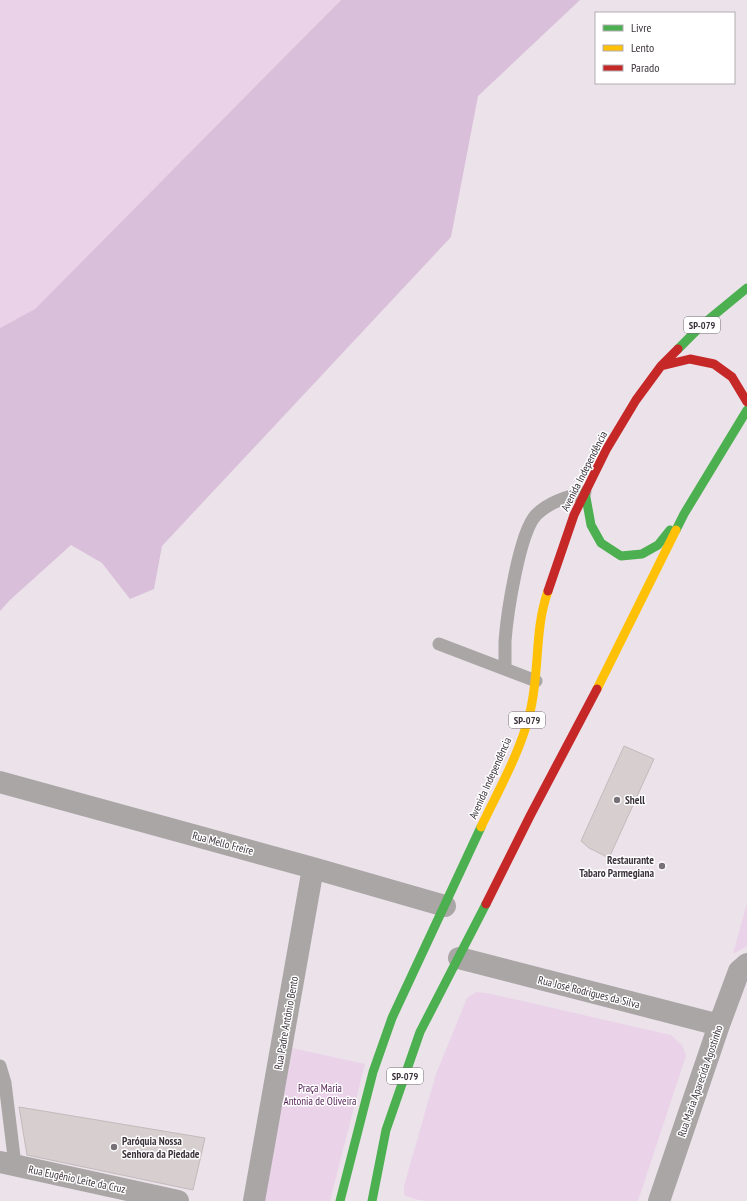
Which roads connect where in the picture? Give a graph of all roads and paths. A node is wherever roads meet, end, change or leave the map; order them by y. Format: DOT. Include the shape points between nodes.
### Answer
graph roads {
  1 [pos="747,288"];
  2 [pos="661,366"];
  3 [pos="747,402"];
  4 [pos="747,410"];
  5 [pos="585,492"];
  6 [pos="684,514"];
  7 [pos="439,644"];
  8 [pos="505,669"];
  9 [pos="536,681"];
  10 [pos="0,782"];
  11 [pos="312,868"];
  12 [pos="445,906"];
  13 [pos="459,958"];
  14 [pos="747,964"];
  15 [pos="719,1025"];
  16 [pos="0,1066"];
  17 [pos="7,1163"];
  18 [pos="178,1201"];
  19 [pos="254,1201"];
  20 [pos="340,1201"];
  21 [pos="372,1201"];
  22 [pos="659,1201"];
  1 -- 2 [label="main road, Avenida Independência / SP-079" via="702,325"];
  2 -- 3 [label="main road" via="690,359 714,364 732,377"];
  2 -- 5 [label="main road, Avenida Independência / SP-079" via="624,419"];
  4 -- 6 [label="main road, SP-079"];
  5 -- 6 [label="main road" via="591,525 601,543 620,556 642,554 658,545"];
  5 -- 8 [label="lane" via="553,502 536,516 526,534 518,560 505,641"];
  5 -- 9 [label="main road, Avenida Independência / SP-079" via="574,515 545,599 540,626"];
  6 -- 13 [label="main road, SP-079"];
  7 -- 8 [label="lane"];
  8 -- 9 [label="lane"];
  9 -- 12 [label="main road, Avenida Independência / SP-079" via="530,713 518,748"];
  10 -- 11 [label="street, Rua Mello Freire"];
  11 -- 12 [label="street, Rua Mello Freire"];
  11 -- 19 [label="street, Rua Padre Antônio Bento"];
  12 -- 20 [label="main road, Avenida Independência / SP-079" via="392,1018 372,1072"];
  13 -- 15 [label="street, Rua José Rodrigues da Silva"];
  13 -- 21 [label="main road, SP-079" via="420,1032 386,1130"];
  14 -- 15 [label="street, Rua Maria Aparecida Agostinho" via="739,971"];
  15 -- 22 [label="street, Rua Maria Aparecida Agostinho"];
  16 -- 17 [label="lane" via="5,1083"];
  17 -- 18 [label="street, Rua Eugênio Leite da Cruz"];
}
